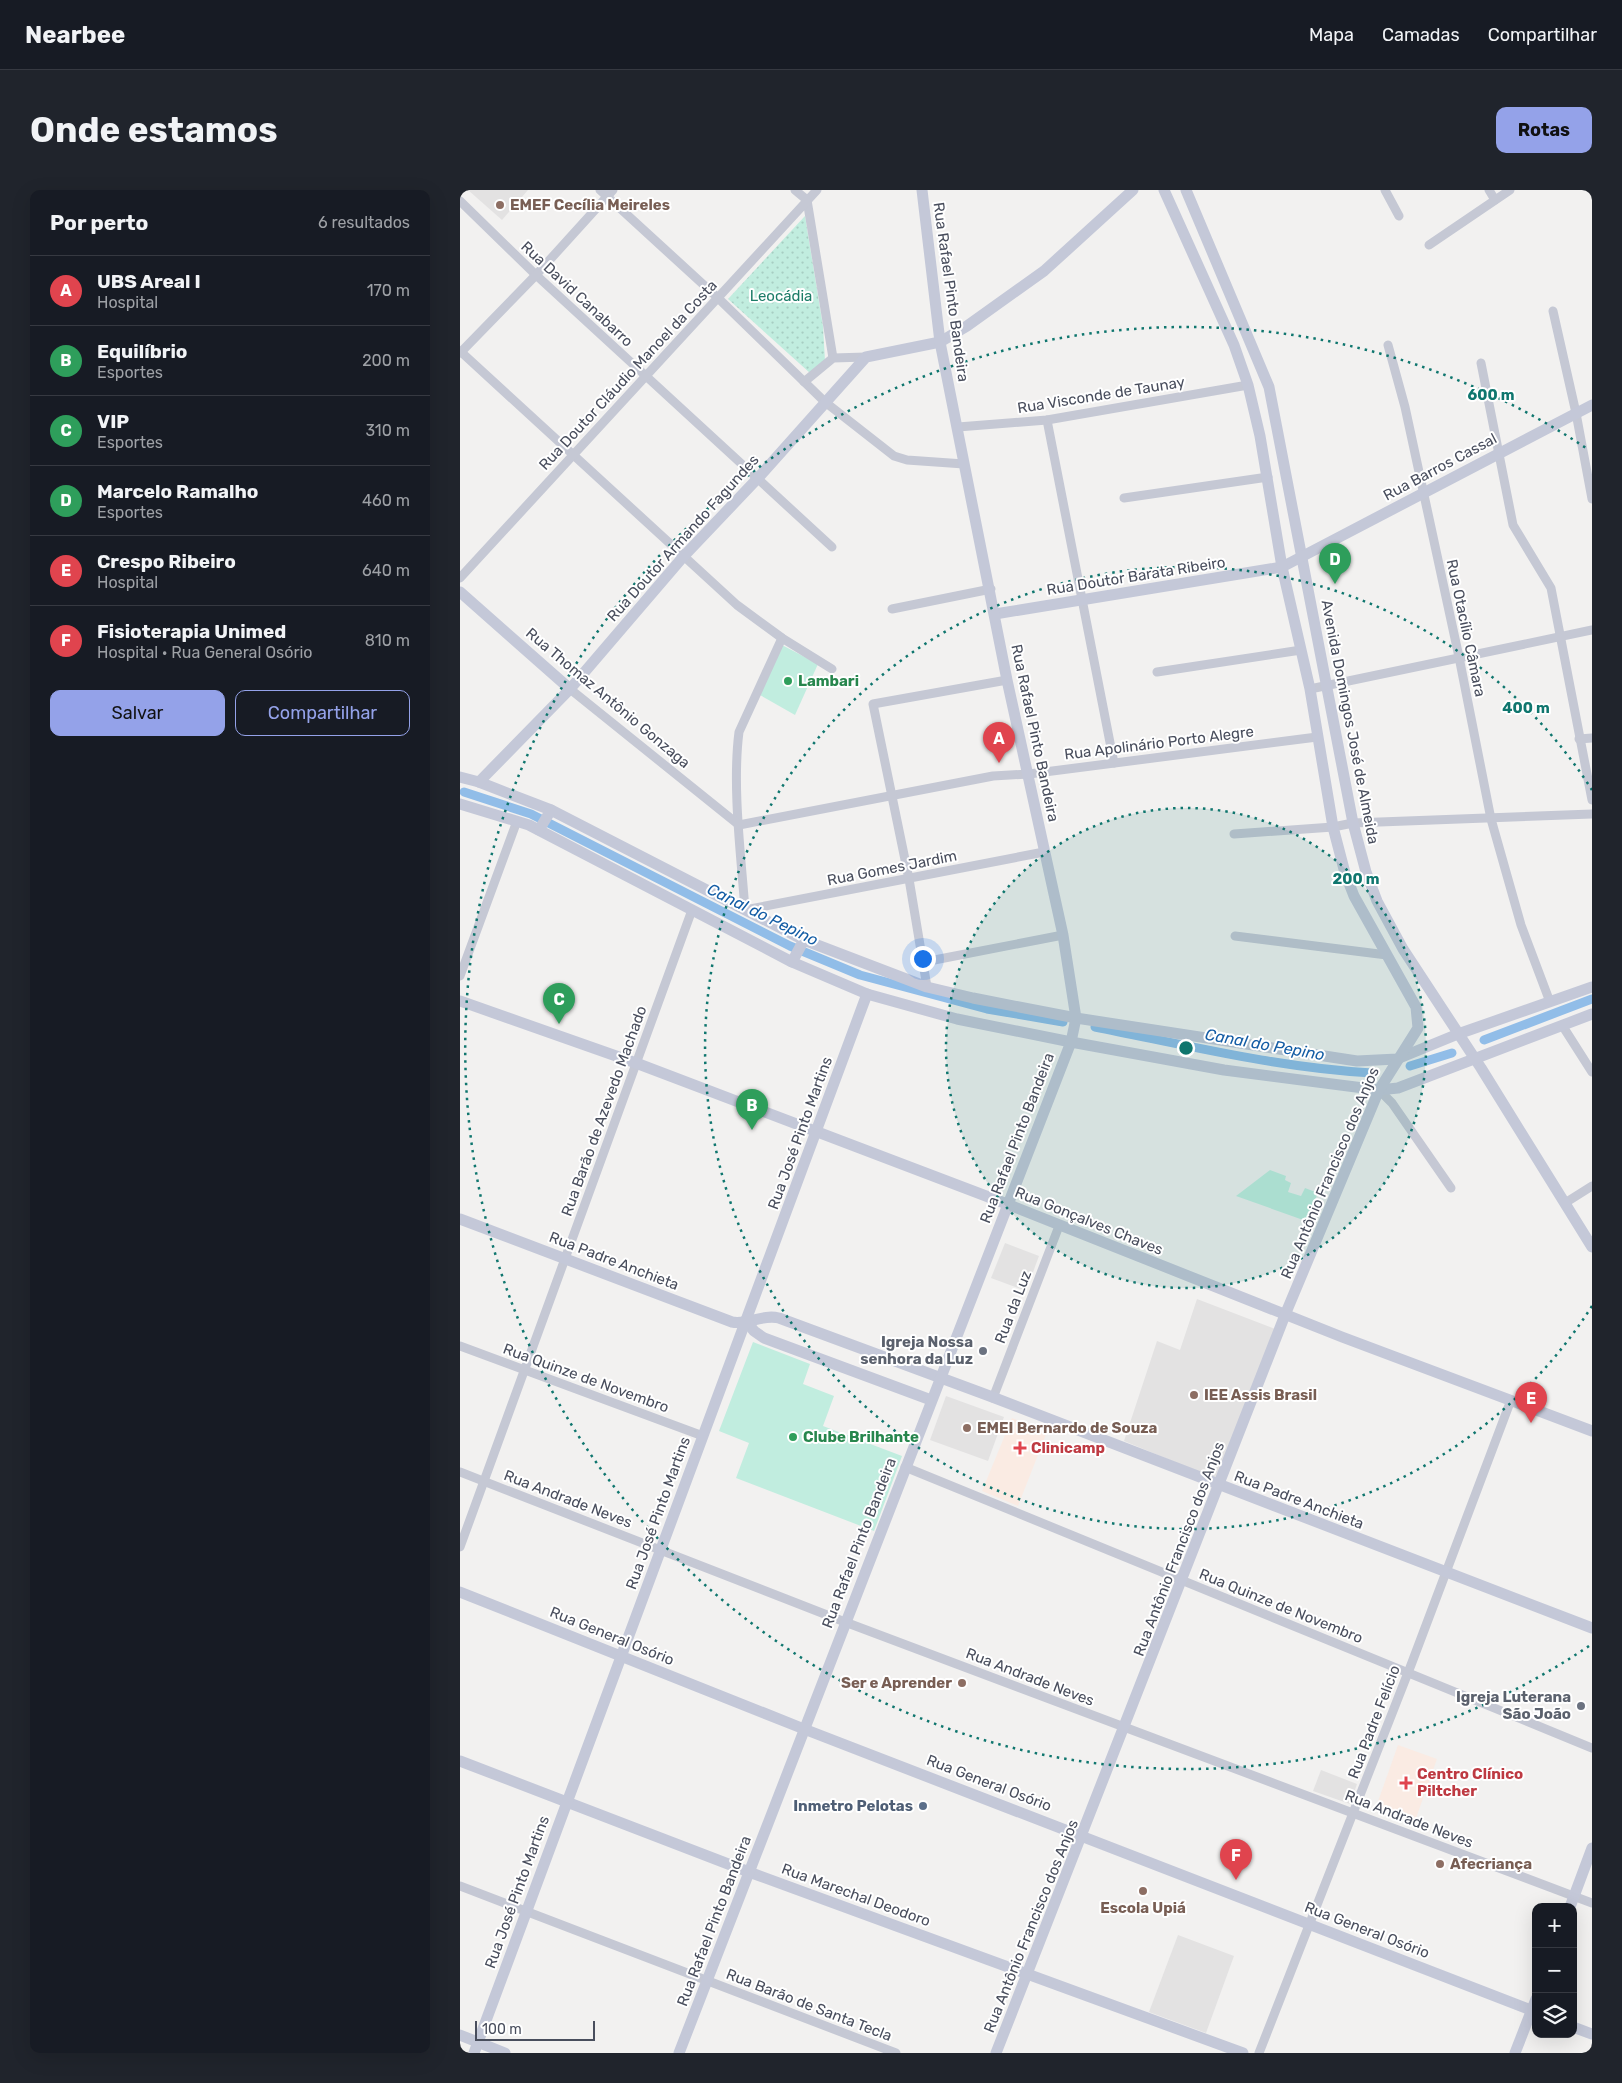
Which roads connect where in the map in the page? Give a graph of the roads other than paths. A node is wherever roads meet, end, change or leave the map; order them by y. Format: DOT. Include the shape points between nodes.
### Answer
graph roads {
  1 [pos="600,190"];
  2 [pos="795,190"];
  3 [pos="817,190"];
  4 [pos="922,190"];
  5 [pos="1133,190"];
  6 [pos="1164,190"];
  7 [pos="1186,190"];
  8 [pos="1385,190"];
  9 [pos="1489,190"];
  10 [pos="1510,190"];
  11 [pos="610,193"];
  12 [pos="807,200"];
  13 [pos="1495,200"];
  14 [pos="460,201"];
  15 [pos="1399,216"];
  16 [pos="1430,245"];
  17 [pos="536,275"];
  18 [pos="718,298"];
  19 [pos="1553,311"];
  20 [pos="940,342"];
  21 [pos="1388,345"];
  22 [pos="460,352"];
  23 [pos="866,357"];
  24 [pos="833,358"];
  25 [pos="1481,364"];
  26 [pos="647,376"];
  27 [pos="804,382"];
  28 [pos="1248,385"];
  29 [pos="825,402"];
  30 [pos="1592,405"];
  31 [pos="1576,413"];
  32 [pos="1047,420"];
  33 [pos="958,427"];
  34 [pos="1499,453"];
  35 [pos="573,455"];
  36 [pos="964,464"];
  37 [pos="1268,477"];
  38 [pos="758,478"];
  39 [pos="1423,493"];
  40 [pos="1124,498"];
  41 [pos="1592,499"];
  42 [pos="832,547"];
  43 [pos="1302,556"];
  44 [pos="682,557"];
  45 [pos="1282,567"];
  46 [pos="460,578"];
  47 [pos="991,589"];
  48 [pos="460,592"];
  49 [pos="1083,600"];
  50 [pos="892,609"];
  51 [pos="995,614"];
  52 [pos="1592,630"];
  53 [pos="1560,637"];
  54 [pos="782,638"];
  55 [pos="1301,650"];
  56 [pos="1459,657"];
  57 [pos="832,669"];
  58 [pos="1157,672"];
  59 [pos="1007,680"];
  60 [pos="1327,685"];
  61 [pos="570,689"];
  62 [pos="1310,690"];
  63 [pos="1317,737"];
  64 [pos="1592,738"];
  65 [pos="1579,739"];
  66 [pos="1114,763"];
  67 [pos="1028,774"];
  68 [pos="460,778"];
  69 [pos="479,782"];
  70 [pos="891,795"];
  71 [pos="1592,800"];
  72 [pos="460,804"];
  73 [pos="1592,814"];
  74 [pos="1491,819"];
  75 [pos="545,820"];
  76 [pos="517,821"];
  77 [pos="1353,823"];
  78 [pos="739,826"];
  79 [pos="1333,827"];
  80 [pos="1234,834"];
  81 [pos="1044,852"];
  82 [pos="908,879"];
  83 [pos="692,910"];
  84 [pos="745,910"];
  85 [pos="1062,935"];
  86 [pos="1235,936"];
  87 [pos="802,942"];
  88 [pos="1387,955"];
  89 [pos="793,960"];
  90 [pos="924,962"];
  91 [pos="460,976"];
  92 [pos="927,987"];
  93 [pos="1592,987"];
  94 [pos="868,994"];
  95 [pos="460,1001"];
  96 [pos="1550,1002"];
  97 [pos="1592,1014"];
  98 [pos="1076,1018"];
  99 [pos="1562,1025"];
  100 [pos="1458,1034"];
  101 [pos="1071,1042"];
  102 [pos="1476,1059"];
  103 [pos="1397,1060"];
  104 [pos="636,1063"];
  105 [pos="1592,1072"];
  106 [pos="1379,1090"];
  107 [pos="816,1132"];
  108 [pos="1592,1186"];
  109 [pos="1451,1188"];
  110 [pos="1565,1203"];
  111 [pos="1007,1204"];
  112 [pos="460,1219"];
  113 [pos="1059,1226"];
  114 [pos="1592,1247"];
  115 [pos="565,1259"];
  116 [pos="1285,1314"];
  117 [pos="772,1316"];
  118 [pos="752,1320"];
  119 [pos="764,1338"];
  120 [pos="460,1346"];
  121 [pos="524,1370"];
  122 [pos="939,1379"];
  123 [pos="993,1398"];
  124 [pos="931,1400"];
  125 [pos="1511,1400"];
  126 [pos="1592,1431"];
  127 [pos="703,1436"];
  128 [pos="905,1467"];
  129 [pos="460,1472"];
  130 [pos="484,1481"];
  131 [pos="1219,1486"];
  132 [pos="460,1547"];
  133 [pos="660,1550"];
  134 [pos="1447,1572"];
  135 [pos="1182,1581"];
  136 [pos="460,1592"];
  137 [pos="844,1622"];
  138 [pos="1592,1628"];
  139 [pos="621,1656"];
  140 [pos="1408,1672"];
  141 [pos="1125,1728"];
  142 [pos="804,1729"];
  143 [pos="1592,1748"];
  144 [pos="460,1761"];
  145 [pos="566,1802"];
  146 [pos="1354,1812"];
  147 [pos="1083,1835"];
  148 [pos="1592,1848"];
  149 [pos="749,1872"];
  150 [pos="460,1886"];
  151 [pos="1572,1901"];
  152 [pos="1592,1903"];
  153 [pos="526,1912"];
  154 [pos="1311,1924"];
  155 [pos="1028,1975"];
  156 [pos="708,1980"];
  157 [pos="1532,2010"];
  158 [pos="1532,2015"];
  159 [pos="1577,2028"];
  160 [pos="482,2030"];
  161 [pos="1592,2034"];
  162 [pos="463,2036"];
  163 [pos="476,2048"];
  164 [pos="470,2053"];
  165 [pos="506,2053"];
  166 [pos="679,2053"];
  167 [pos="896,2053"];
  168 [pos="996,2053"];
  169 [pos="1243,2053"];
  170 [pos="1259,2053"];
  171 [pos="1515,2053"];
  1 -- 11 [label="street"];
  2 -- 12 [label="street"];
  3 -- 12 [label="street, Rua Doutor Cláudio Manoel da Costa"];
  4 -- 20 [label="street, Rua Rafael Pinto Bandeira"];
  5 -- 20 [label="street" via="1037,276"];
  6 -- 28 [label="street" via="1234,345"];
  7 -- 43 [label="street, Avenida Domingos José de Almeida" via="1269,387"];
  8 -- 15 [label="street"];
  9 -- 13 [label="street"];
  10 -- 13 [label="street"];
  11 -- 17 [label="street"];
  11 -- 18 [label="street"];
  12 -- 18 [label="street, Rua Doutor Cláudio Manoel da Costa"];
  12 -- 24 [label="street"];
  13 -- 16 [label="street"];
  14 -- 17 [label="street, Rua David Canabarro"];
  17 -- 22 [label="street"];
  17 -- 26 [label="street, Rua David Canabarro"];
  18 -- 26 [label="street, Rua Doutor Cláudio Manoel da Costa"];
  18 -- 27 [label="street"];
  19 -- 31 [label="street"];
  20 -- 23 [label="street"];
  20 -- 33 [label="street, Rua Rafael Pinto Bandeira"];
  21 -- 39 [label="street, Rua Otacílio Câmara" via="1400,382"];
  22 -- 35 [label="street"];
  23 -- 24 [label="street"];
  23 -- 29 [label="street, Rua Doutor Armando Fagundes"];
  24 -- 27 [label="street"];
  25 -- 34 [label="street"];
  26 -- 35 [label="street, Rua Doutor Cláudio Manoel da Costa"];
  26 -- 38 [label="street, Rua David Canabarro"];
  27 -- 29 [label="street"];
  28 -- 32 [label="street, Rua Visconde de Taunay"];
  28 -- 37 [label="street"];
  29 -- 36 [label="street" via="894,456"];
  29 -- 38 [label="street, Rua Doutor Armando Fagundes"];
  30 -- 31 [label="street, Rua Barros Cassal"];
  31 -- 34 [label="street, Rua Barros Cassal"];
  31 -- 41 [label="street"];
  32 -- 33 [label="street, Rua Visconde de Taunay"];
  32 -- 49 [label="street"];
  33 -- 36 [label="street, Rua Rafael Pinto Bandeira"];
  34 -- 39 [label="street, Rua Barros Cassal"];
  34 -- 53 [label="street" via="1513,525 1551,588"];
  35 -- 44 [label="street"];
  35 -- 46 [label="street, Rua Doutor Cláudio Manoel da Costa"];
  36 -- 47 [label="street, Rua Rafael Pinto Bandeira"];
  37 -- 40 [label="street"];
  37 -- 45 [label="street"];
  38 -- 42 [label="street, Rua David Canabarro"];
  38 -- 44 [label="street, Rua Doutor Armando Fagundes"];
  39 -- 43 [label="street, Rua Barros Cassal"];
  39 -- 56 [label="street, Rua Otacílio Câmara"];
  43 -- 45 [label="street, Rua Barros Cassal"];
  43 -- 60 [label="street, Avenida Domingos José de Almeida"];
  44 -- 54 [label="street" via="737,605"];
  44 -- 61 [label="street, Rua Doutor Armando Fagundes"];
  45 -- 49 [label="street, Rua Doutor Barata Ribeiro"];
  45 -- 55 [label="street"];
  47 -- 50 [label="street"];
  47 -- 51 [label="street, Rua Rafael Pinto Bandeira"];
  48 -- 61 [label="street, Rua Thomaz Antônio Gonzaga"];
  49 -- 51 [label="street, Rua Doutor Barata Ribeiro"];
  49 -- 66 [label="street"];
  51 -- 59 [label="street, Rua Rafael Pinto Bandeira"];
  52 -- 53 [label="street"];
  53 -- 56 [label="street"];
  53 -- 65 [label="street"];
  54 -- 57 [label="street"];
  54 -- 78 [label="street" via="739,732"];
  55 -- 58 [label="street"];
  55 -- 62 [label="street"];
  56 -- 60 [label="street"];
  56 -- 74 [label="street, Rua Otacílio Câmara"];
  59 -- 67 [label="street, Rua Rafael Pinto Bandeira"];
  59 -- 70 [label="street" via="872,704"];
  60 -- 62 [label="street"];
  60 -- 77 [label="street, Avenida Domingos José de Almeida"];
  61 -- 69 [label="street, Rua Doutor Armando Fagundes"];
  61 -- 78 [label="street, Rua Thomaz Antônio Gonzaga"];
  62 -- 63 [label="street"];
  63 -- 66 [label="street, Rua Apolinário Porto Alegre"];
  63 -- 79 [label="street"];
  64 -- 65 [label="street"];
  65 -- 71 [label="street"];
  66 -- 67 [label="street, Rua Apolinário Porto Alegre"];
  67 -- 70 [label="street, Rua Apolinário Porto Alegre" via="993,776"];
  67 -- 81 [label="street, Rua Rafael Pinto Bandeira"];
  68 -- 69 [label="street"];
  69 -- 75 [label="street"];
  70 -- 78 [label="street, Rua Apolinário Porto Alegre"];
  70 -- 82 [label="street"];
  72 -- 76 [label="street"];
  73 -- 74 [label="street"];
  74 -- 77 [label="street"];
  74 -- 96 [label="street, Rua Otacílio Câmara" via="1521,925"];
  75 -- 76 [label="street"];
  75 -- 83 [label="street"];
  75 -- 84 [label="street"];
  76 -- 91 [label="street"];
  77 -- 79 [label="street"];
  77 -- 100 [label="street, Avenida Domingos José de Almeida" via="1377,901 1403,949"];
  78 -- 84 [label="street"];
  79 -- 80 [label="street"];
  79 -- 88 [label="street" via="1354,896"];
  81 -- 82 [label="street, Rua Gomes Jardim"];
  81 -- 85 [label="street, Rua Rafael Pinto Bandeira"];
  82 -- 84 [label="street, Rua Gomes Jardim"];
  82 -- 90 [label="street"];
  83 -- 89 [label="street"];
  83 -- 104 [label="street, Rua Barão de Azevedo Machado"];
  84 -- 87 [label="street"];
  85 -- 90 [label="street"];
  85 -- 98 [label="street, Rua Rafael Pinto Bandeira"];
  86 -- 88 [label="street"];
  87 -- 89 [label="street"];
  87 -- 92 [label="street"];
  88 -- 103 [label="street" via="1416,1007 1418,1018 1418,1028"];
  89 -- 94 [label="street"];
  90 -- 92 [label="street"];
  92 -- 98 [label="street"];
  93 -- 96 [label="street"];
  94 -- 101 [label="street" via="957,1019"];
  94 -- 107 [label="street, Rua José Pinto Martins"];
  95 -- 104 [label="street, Rua Gonçalves Chaves"];
  96 -- 100 [label="street"];
  97 -- 99 [label="street"];
  98 -- 101 [label="street, Rua Rafael Pinto Bandeira"];
  98 -- 103 [label="street" via="1357,1061"];
  99 -- 102 [label="street"];
  99 -- 105 [label="street"];
  100 -- 102 [label="street, Avenida Domingos José de Almeida"];
  100 -- 103 [label="street"];
  101 -- 106 [label="street" via="1224,1070"];
  101 -- 111 [label="street, Rua Rafael Pinto Bandeira"];
  102 -- 106 [label="street" via="1398,1088"];
  102 -- 110 [label="street, Avenida Domingos José de Almeida"];
  103 -- 106 [label="street, Rua Antônio Francisco dos Anjos"];
  104 -- 107 [label="street, Rua Gonçalves Chaves"];
  104 -- 115 [label="street, Rua Barão de Azevedo Machado"];
  106 -- 109 [label="street" via="1392,1103"];
  106 -- 116 [label="street, Rua Antônio Francisco dos Anjos"];
  107 -- 111 [label="street, Rua Gonçalves Chaves"];
  107 -- 118 [label="street, Rua José Pinto Martins"];
  108 -- 110 [label="street"];
  110 -- 114 [label="street, Avenida Domingos José de Almeida"];
  111 -- 113 [label="street, Rua Gonçalves Chaves"];
  111 -- 122 [label="street, Rua Rafael Pinto Bandeira"];
  112 -- 115 [label="street, Rua Padre Anchieta"];
  113 -- 116 [label="street, Rua Gonçalves Chaves"];
  113 -- 123 [label="street, Rua da Luz"];
  115 -- 118 [label="street, Rua Padre Anchieta" via="732,1322"];
  115 -- 121 [label="street, Rua Barão de Azevedo Machado"];
  116 -- 125 [label="street, Rua Gonçalves Chaves"];
  116 -- 131 [label="street, Rua Antônio Francisco dos Anjos"];
  117 -- 118 [label="street, Rua Padre Anchieta"];
  117 -- 119 [label="street" via="763,1322"];
  117 -- 122 [label="street, Rua Padre Anchieta"];
  118 -- 119 [label="street" via="754,1331"];
  118 -- 127 [label="street, Rua José Pinto Martins"];
  119 -- 124 [label="street"];
  120 -- 121 [label="street, Rua Quinze de Novembro"];
  121 -- 127 [label="street, Rua Quinze de Novembro"];
  121 -- 130 [label="street, Rua Barão de Azevedo Machado"];
  122 -- 123 [label="street, Rua Padre Anchieta"];
  122 -- 124 [label="street, Rua Rafael Pinto Bandeira"];
  123 -- 131 [label="street, Rua Padre Anchieta"];
  124 -- 128 [label="street, Rua Rafael Pinto Bandeira"];
  125 -- 126 [label="street, Rua Gonçalves Chaves"];
  125 -- 134 [label="street, Rua Padre Felício"];
  127 -- 133 [label="street, Rua José Pinto Martins"];
  128 -- 135 [label="street, Rua Quinze de Novembro"];
  128 -- 137 [label="street, Rua Rafael Pinto Bandeira"];
  129 -- 130 [label="street, Rua Andrade Neves"];
  130 -- 132 [label="street, Rua Barão de Azevedo Machado"];
  130 -- 133 [label="street, Rua Andrade Neves"];
  131 -- 134 [label="street, Rua Padre Anchieta"];
  131 -- 135 [label="street, Rua Antônio Francisco dos Anjos"];
  133 -- 137 [label="street, Rua Andrade Neves"];
  133 -- 139 [label="street, Rua José Pinto Martins"];
  134 -- 138 [label="street, Rua Padre Anchieta"];
  134 -- 140 [label="street, Rua Padre Felício"];
  135 -- 140 [label="street, Rua Quinze de Novembro"];
  135 -- 141 [label="street, Rua Antônio Francisco dos Anjos"];
  136 -- 139 [label="street, Rua General Osório"];
  137 -- 141 [label="street, Rua Andrade Neves"];
  137 -- 142 [label="street, Rua Rafael Pinto Bandeira"];
  139 -- 142 [label="street, Rua General Osório"];
  139 -- 145 [label="street, Rua José Pinto Martins"];
  140 -- 143 [label="street, Rua Quinze de Novembro"];
  140 -- 146 [label="street, Rua Padre Felício"];
  141 -- 146 [label="street, Rua Andrade Neves"];
  141 -- 147 [label="street, Rua Antônio Francisco dos Anjos"];
  142 -- 147 [label="street, Rua General Osório"];
  142 -- 149 [label="street, Rua Rafael Pinto Bandeira"];
  144 -- 145 [label="street, Rua Marechal Deodoro"];
  145 -- 149 [label="street, Rua Marechal Deodoro"];
  145 -- 153 [label="street, Rua José Pinto Martins"];
  146 -- 151 [label="street, Rua Andrade Neves"];
  146 -- 154 [label="street, Rua Padre Felício"];
  147 -- 154 [label="street, Rua General Osório"];
  147 -- 155 [label="street, Rua Antônio Francisco dos Anjos"];
  148 -- 151 [label="street"];
  149 -- 155 [label="street, Rua Marechal Deodoro"];
  149 -- 156 [label="street, Rua Rafael Pinto Bandeira"];
  150 -- 153 [label="street, Rua Barão de Santa Tecla"];
  151 -- 152 [label="street, Rua Andrade Neves"];
  153 -- 156 [label="street, Rua Barão de Santa Tecla"];
  153 -- 160 [label="street, Rua José Pinto Martins"];
  154 -- 157 [label="street, Rua General Osório"];
  154 -- 170 [label="street, Rua Padre Felício"];
  155 -- 168 [label="street, Rua Antônio Francisco dos Anjos"];
  155 -- 169 [label="street, Rua Marechal Deodoro"];
  156 -- 166 [label="street, Rua Rafael Pinto Bandeira"];
  156 -- 167 [label="street, Rua Barão de Santa Tecla"];
  158 -- 171 [label="street"];
  159 -- 161 [label="street"];
  160 -- 162 [label="street"];
  160 -- 163 [label="street, Rua José Pinto Martins"];
  162 -- 163 [label="street"];
  162 -- 164 [label="street"];
  163 -- 165 [label="street"];
}
